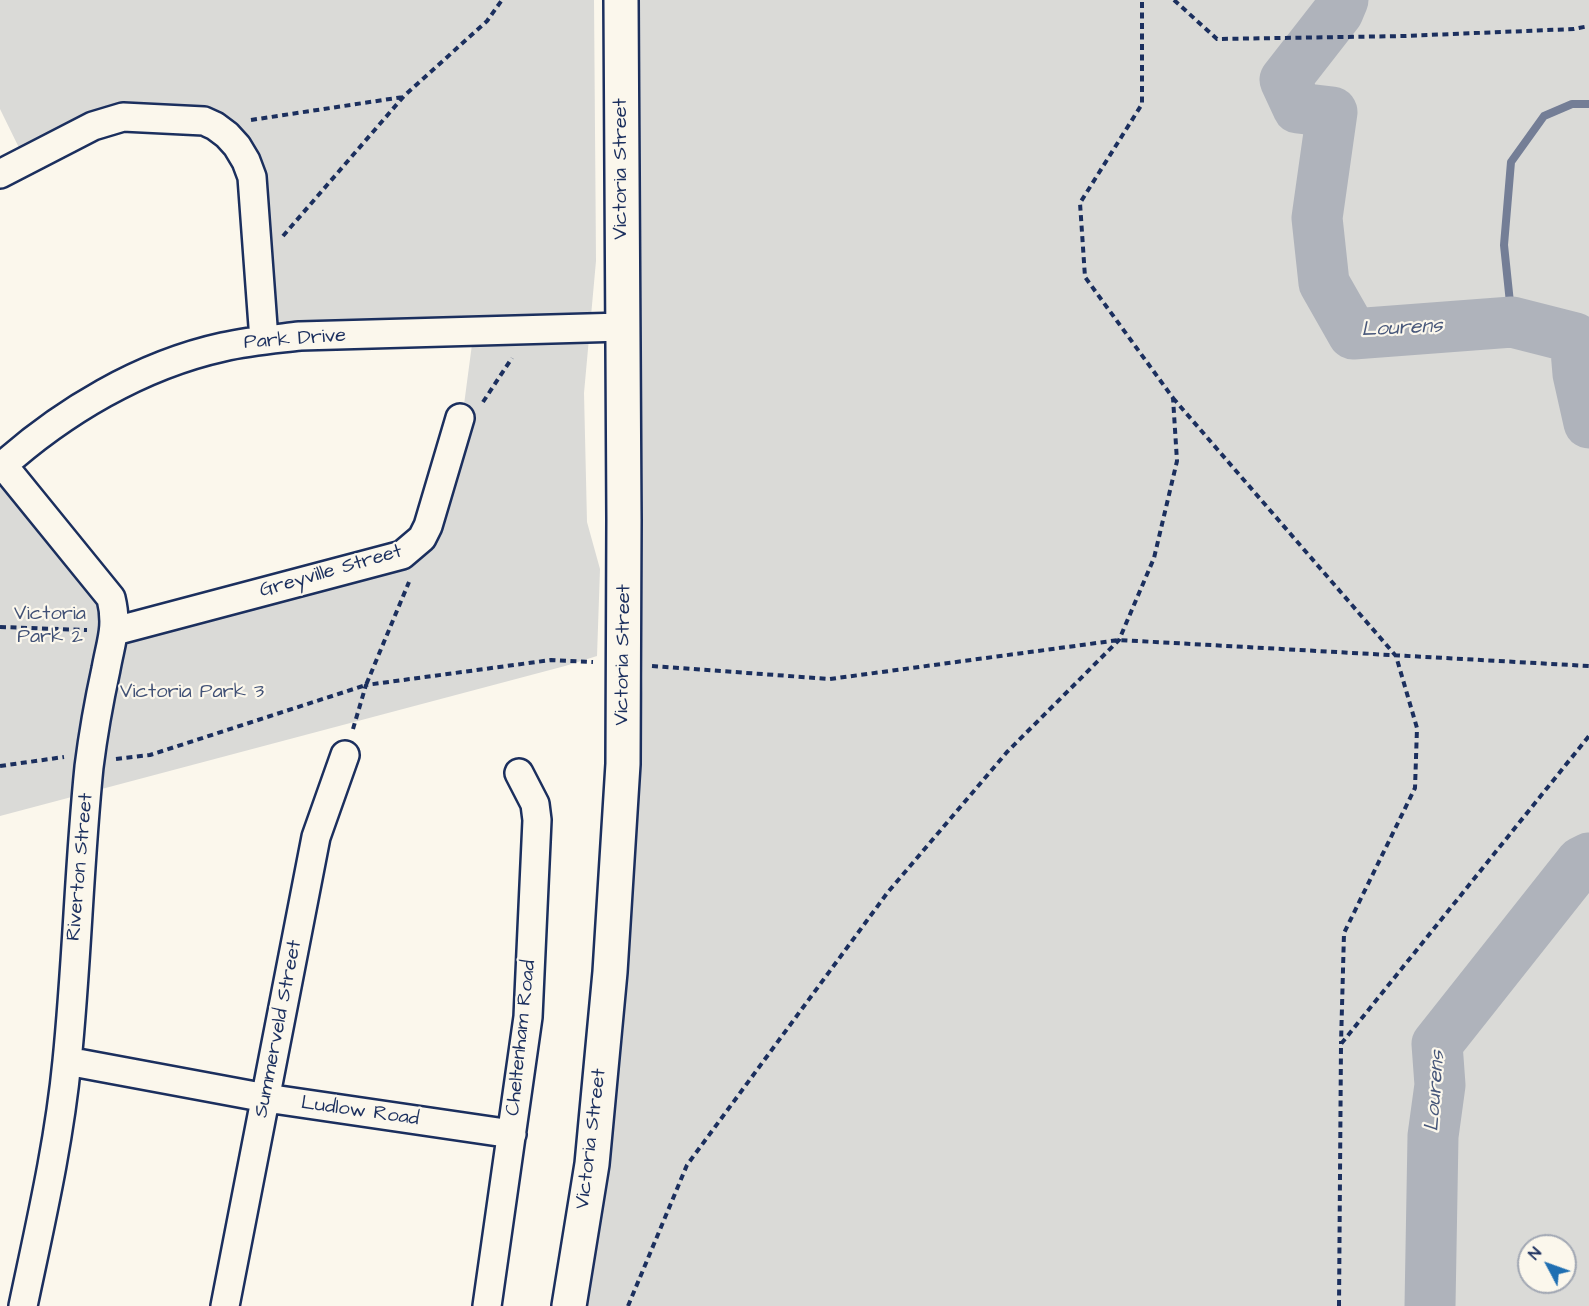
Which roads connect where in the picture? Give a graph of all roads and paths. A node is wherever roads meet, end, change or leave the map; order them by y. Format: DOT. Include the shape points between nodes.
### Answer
graph roads {
  1 [pos="502,0"];
  2 [pos="621,0"];
  3 [pos="1142,0"];
  4 [pos="1174,0"];
  5 [pos="1589,26"];
  6 [pos="404,96"];
  7 [pos="215,126"];
  8 [pos="0,174"];
  9 [pos="256,250"];
  10 [pos="623,327"];
  11 [pos="518,329"];
  12 [pos="264,340"];
  13 [pos="1173,398"];
  14 [pos="460,418"];
  15 [pos="2,467"];
  16 [pos="412,548"];
  17 [pos="0,627"];
  18 [pos="115,631"];
  19 [pos="1119,640"];
  20 [pos="1396,656"];
  21 [pos="625,664"];
  22 [pos="1589,666"];
  23 [pos="366,685"];
  24 [pos="1589,736"];
  25 [pos="345,755"];
  26 [pos="90,763"];
  27 [pos="0,766"];
  28 [pos="519,773"];
  29 [pos="1341,1044"];
  30 [pos="67,1061"];
  31 [pos="266,1098"];
  32 [pos="512,1134"];
  33 [pos="23,1306"];
  34 [pos="225,1306"];
  35 [pos="487,1306"];
  36 [pos="569,1306"];
  37 [pos="628,1306"];
  38 [pos="1339,1306"];
  1 -- 6 [label="path" via="487,21"];
  2 -- 10 [label="main road, Victoria Street"];
  3 -- 13 [label="path" via="1142,104 1080,203 1085,276"];
  4 -- 5 [label="path" via="1217,39 1404,36"];
  6 -- 7 [label="path"];
  6 -- 9 [label="path" via="283,236"];
  7 -- 8 [label="street" via="204,121 123,117 93,126"];
  7 -- 9 [label="street" via="237,146 252,177"];
  9 -- 12 [label="street"];
  10 -- 11 [label="street, Park Drive"];
  10 -- 21 [label="main road, Victoria Street"];
  11 -- 12 [label="street, Park Drive"];
  11 -- 14 [label="path" via="518,350 481,405"];
  12 -- 15 [label="street, Park Drive" via="202,353 144,374 53,425"];
  13 -- 19 [label="path" via="1177,461 1154,558"];
  13 -- 20 [label="path"];
  14 -- 16 [label="street, Greyville Street" via="428,526"];
  15 -- 18 [label="street, Riverton Street" via="111,598"];
  16 -- 18 [label="street, Greyville Street" via="390,559"];
  16 -- 23 [label="path" via="417,562"];
  17 -- 18 [label="path"];
  18 -- 26 [label="street, Riverton Street"];
  19 -- 20 [label="path"];
  19 -- 21 [label="path" via="830,679"];
  19 -- 37 [label="path" via="1007,752 888,892 735,1099 687,1165"];
  20 -- 22 [label="path"];
  20 -- 29 [label="path" via="1417,728 1415,788 1344,933"];
  21 -- 23 [label="path" via="551,660"];
  21 -- 36 [label="main road, Victoria Street" via="610,972 592,1164"];
  23 -- 25 [label="path"];
  23 -- 26 [label="path" via="150,755"];
  24 -- 29 [label="path"];
  25 -- 31 [label="street, Summerveld Street" via="316,837"];
  26 -- 27 [label="path" via="65,757"];
  26 -- 30 [label="street, Riverton Street"];
  28 -- 32 [label="street, Cheltenham Road" via="535,804 537,820 528,1017"];
  29 -- 38 [label="path"];
  30 -- 31 [label="street, Ludlow Road"];
  30 -- 33 [label="street, Riverton Street" via="56,1148"];
  31 -- 32 [label="street, Ludlow Road"];
  31 -- 34 [label="street, Summerveld Street"];
  32 -- 35 [label="street, Cheltenham Road"];
}
